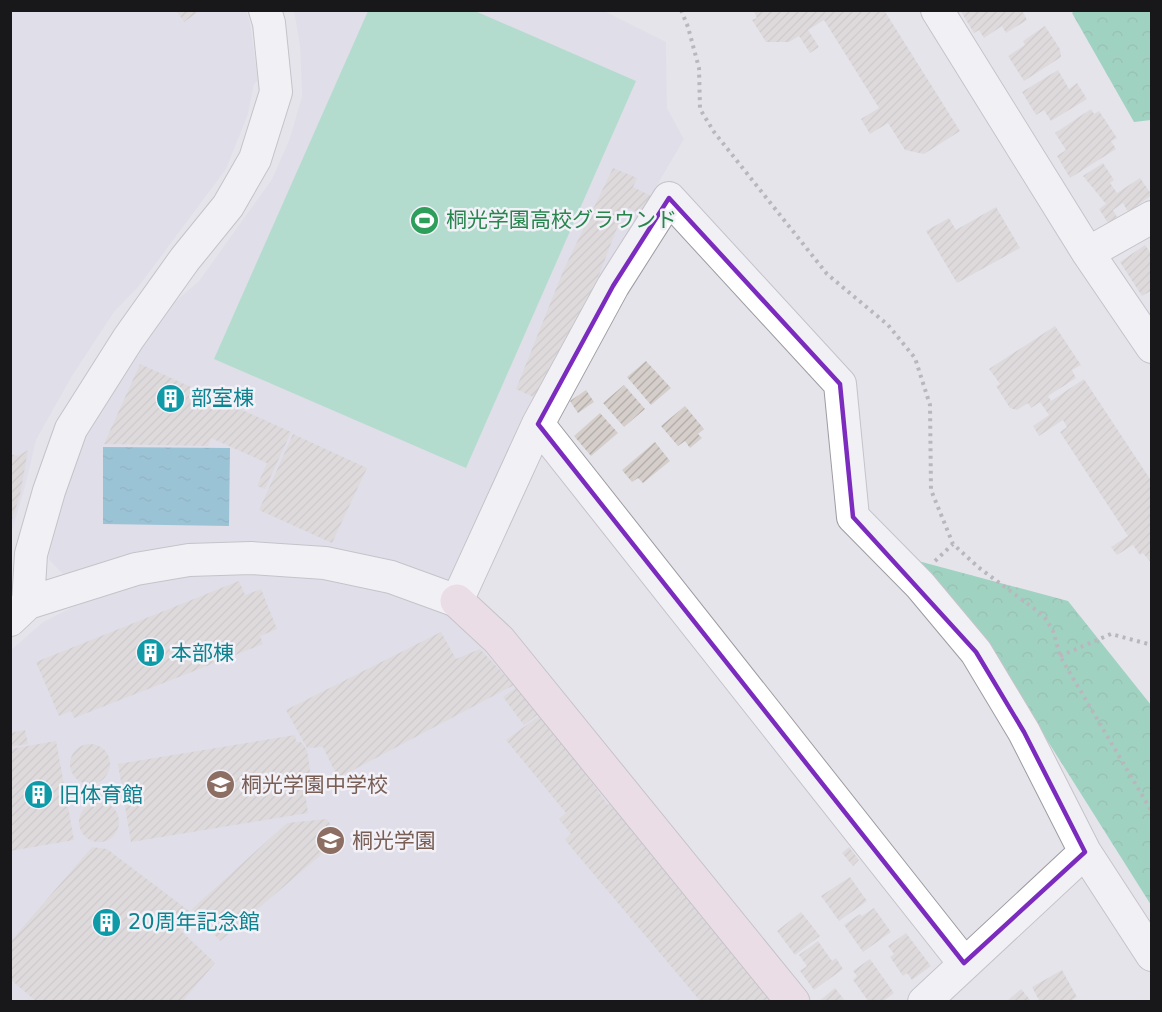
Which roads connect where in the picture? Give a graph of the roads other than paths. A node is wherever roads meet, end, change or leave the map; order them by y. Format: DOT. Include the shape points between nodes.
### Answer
graph roads {
  1 [pos="265,10"];
  2 [pos="936,10"];
  3 [pos="1152,216"];
  4 [pos="1089,254"];
  5 [pos="1152,347"];
  6 [pos="538,424"];
  7 [pos="457,601"];
  8 [pos="20,611"];
  9 [pos="1085,852"];
  10 [pos="1152,955"];
  11 [pos="964,963"];
  12 [pos="794,1002"];
  13 [pos="924,1002"];
  1 -- 8 [label="street" via="276,92 255,159 228,206 185,258 71,429 31,554"];
  2 -- 4 [label="street"];
  3 -- 4 [label="street"];
  4 -- 5 [label="street"];
  6 -- 7 [label="street"];
  6 -- 9 [label="street" via="613,286 669,198 840,384 853,517 920,585 976,652 1024,732"];
  6 -- 11 [label="street"];
  7 -- 8 [label="street" via="392,577 325,563 251,558 189,560 136,569"];
  7 -- 12 [label="street" via="499,640"];
  9 -- 10 [label="street"];
  9 -- 11 [label="street"];
  11 -- 13 [label="street"];
}
